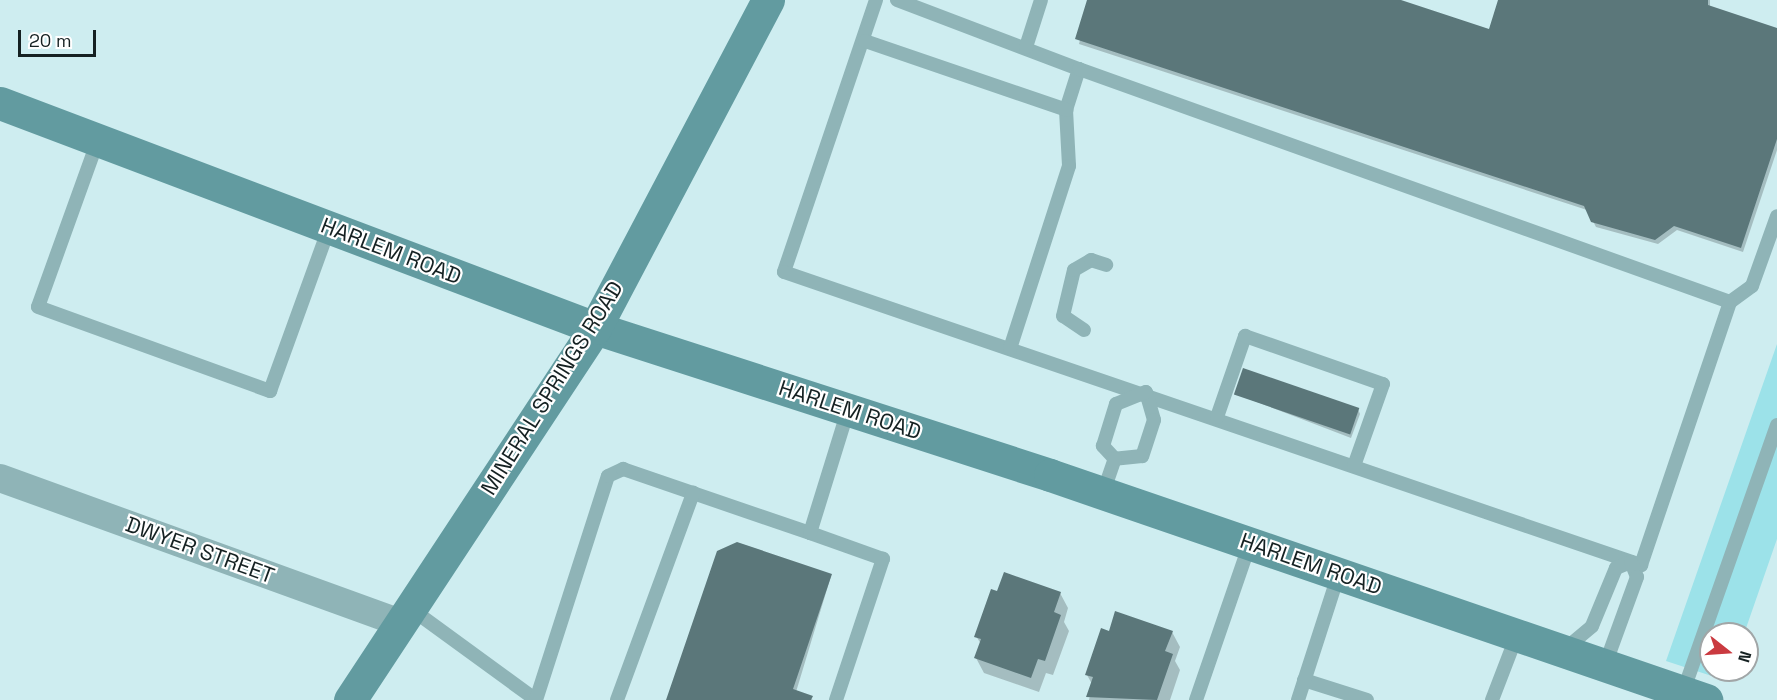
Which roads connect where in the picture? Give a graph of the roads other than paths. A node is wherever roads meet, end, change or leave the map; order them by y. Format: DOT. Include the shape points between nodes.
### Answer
graph roads {
  1 [pos="768,0"];
  2 [pos="876,0"];
  3 [pos="897,0"];
  4 [pos="1041,0"];
  5 [pos="865,41"];
  6 [pos="1026,47"];
  7 [pos="1079,69"];
  8 [pos="0,103"];
  9 [pos="1066,110"];
  10 [pos="98,140"];
  11 [pos="1777,216"];
  12 [pos="329,228"];
  13 [pos="1106,266"];
  14 [pos="1730,302"];
  15 [pos="595,328"];
  16 [pos="1084,330"];
  17 [pos="1010,349"];
  18 [pos="1146,392"];
  19 [pos="848,410"];
  20 [pos="1217,417"];
  21 [pos="1777,425"];
  22 [pos="1115,459"];
  23 [pos="1354,466"];
  24 [pos="0,478"];
  25 [pos="693,493"];
  26 [pos="1103,493"];
  27 [pos="810,533"];
  28 [pos="1250,543"];
  29 [pos="1630,562"];
  30 [pos="1339,573"];
  31 [pos="405,616"];
  32 [pos="1517,635"];
  33 [pos="1563,650"];
  34 [pos="1605,665"];
  35 [pos="1304,680"];
  36 [pos="1694,696"];
  37 [pos="350,700"];
  38 [pos="536,700"];
  39 [pos="617,700"];
  40 [pos="836,700"];
  41 [pos="1196,700"];
  42 [pos="1298,700"];
  43 [pos="1367,700"];
  44 [pos="1492,700"];
  1 -- 15 [label="main road, MINERAL SPRINGS ROAD"];
  2 -- 5 [label="lane"];
  3 -- 6 [label="lane"];
  4 -- 6 [label="lane"];
  5 -- 9 [label="lane"];
  5 -- 17 [label="lane" via="784,272"];
  6 -- 7 [label="lane"];
  7 -- 9 [label="lane"];
  7 -- 14 [label="lane"];
  8 -- 10 [label="main road, HARLEM ROAD"];
  9 -- 17 [label="lane" via="1069,166"];
  10 -- 12 [label="main road, HARLEM ROAD"];
  10 -- 12 [label="lane" via="38,307 270,391"];
  11 -- 14 [label="lane" via="1752,286"];
  12 -- 15 [label="main road, HARLEM ROAD"];
  13 -- 16 [label="lane" via="1084,261 1071,279 1063,316"];
  14 -- 29 [label="lane" via="1641,566"];
  15 -- 19 [label="main road, HARLEM ROAD"];
  15 -- 31 [label="main road, MINERAL SPRINGS ROAD"];
  17 -- 18 [label="lane"];
  18 -- 20 [label="lane"];
  18 -- 22 [label="lane" via="1116,404 1103,446"];
  18 -- 22 [label="lane" via="1154,420 1142,456"];
  19 -- 26 [label="main road, HARLEM ROAD"];
  19 -- 27 [label="lane"];
  20 -- 23 [label="lane"];
  20 -- 23 [label="lane" via="1245,336 1383,384"];
  21 -- 36 [label="lane"];
  22 -- 26 [label="lane"];
  23 -- 29 [label="lane"];
  24 -- 31 [label="street, DWYER STREET"];
  25 -- 27 [label="lane"];
  25 -- 38 [label="lane" via="623,469 608,476"];
  25 -- 39 [label="lane"];
  26 -- 28 [label="main road, HARLEM ROAD"];
  27 -- 40 [label="lane" via="883,559"];
  28 -- 30 [label="main road, HARLEM ROAD"];
  28 -- 41 [label="lane"];
  29 -- 33 [label="lane" via="1616,568 1592,626"];
  29 -- 34 [label="lane" via="1636,577"];
  30 -- 32 [label="main road, HARLEM ROAD"];
  30 -- 35 [label="lane"];
  31 -- 37 [label="main road, MINERAL SPRINGS ROAD"];
  31 -- 38 [label="lane"];
  32 -- 33 [label="main road, HARLEM ROAD"];
  32 -- 44 [label="lane"];
  33 -- 34 [label="main road, HARLEM ROAD"];
  34 -- 36 [label="main road, HARLEM ROAD"];
  35 -- 42 [label="lane"];
  35 -- 43 [label="lane"];
}
